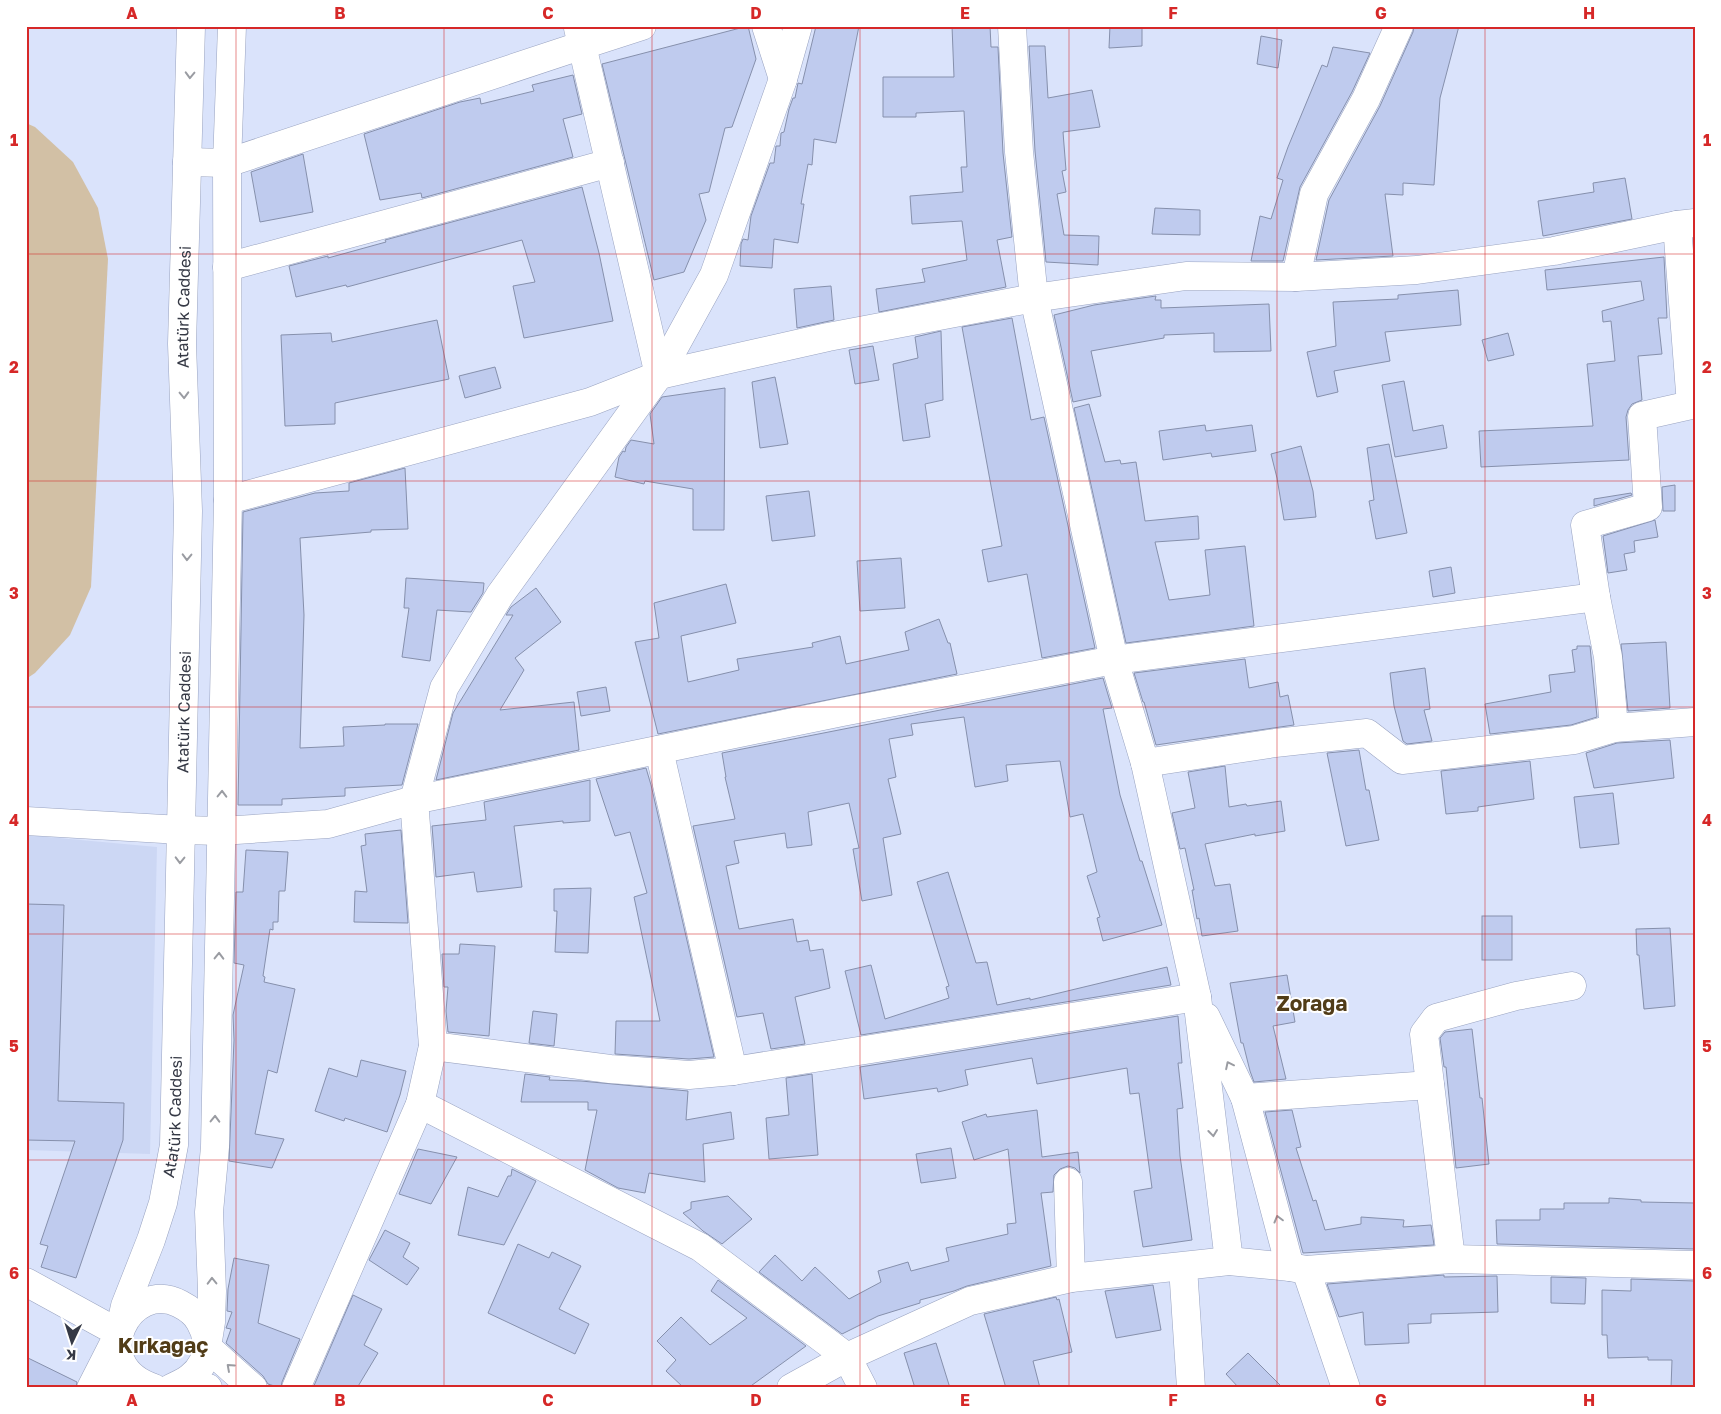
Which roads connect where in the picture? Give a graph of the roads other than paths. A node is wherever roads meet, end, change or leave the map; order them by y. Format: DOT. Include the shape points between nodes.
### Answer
graph roads {
  1 [pos="191,26"];
  2 [pos="232,26"];
  3 [pos="642,26"];
  4 [pos="766,26"];
  5 [pos="798,26"];
  6 [pos="1012,26"];
  7 [pos="1399,26"];
  8 [pos="580,35"];
  9 [pos="783,79"];
  10 [pos="187,162"];
  11 [pos="227,163"];
  12 [pos="610,163"];
  13 [pos="1686,224"];
  14 [pos="227,266"];
  15 [pos="1296,277"];
  16 [pos="1034,298"];
  17 [pos="659,375"];
  18 [pos="228,500"];
  19 [pos="1596,597"];
  20 [pos="1114,660"];
  21 [pos="1695,722"];
  22 [pos="1614,728"];
  23 [pos="659,750"];
  24 [pos="1145,763"];
  25 [pos="414,800"];
  26 [pos="26,821"];
  27 [pos="181,830"];
  28 [pos="221,831"];
  29 [pos="1572,986"];
  30 [pos="1197,997"];
  31 [pos="433,1046"];
  32 [pos="733,1071"];
  33 [pos="1430,1085"];
  34 [pos="1245,1098"];
  35 [pos="420,1104"];
  36 [pos="1068,1182"];
  37 [pos="1451,1259"];
  38 [pos="1229,1261"];
  39 [pos="1695,1266"];
  40 [pos="1183,1267"];
  41 [pos="1298,1268"];
  42 [pos="1071,1278"];
  43 [pos="26,1282"];
  44 [pos="119,1333"];
  45 [pos="207,1347"];
  46 [pos="847,1357"];
  47 [pos="186,1386"];
  48 [pos="91,1388"];
  49 [pos="107,1388"];
  50 [pos="154,1388"];
  51 [pos="253,1388"];
  52 [pos="296,1388"];
  53 [pos="791,1388"];
  54 [pos="863,1388"];
  55 [pos="1191,1388"];
  56 [pos="1346,1388"];
  1 -- 10 [label="street, Atatürk Caddesi, one-way"];
  2 -- 11 [label="street"];
  3 -- 8 [label="street"];
  4 -- 9 [label="street"];
  5 -- 9 [label="street"];
  6 -- 16 [label="street" via="1019,152"];
  7 -- 15 [label="street" via="1366,99 1314,194"];
  8 -- 11 [label="street"];
  8 -- 12 [label="street"];
  9 -- 17 [label="street" via="714,275"];
  10 -- 11 [label="street"];
  10 -- 27 [label="street, Atatürk Caddesi, one-way" via="182,344 188,511"];
  11 -- 14 [label="street"];
  12 -- 14 [label="street"];
  12 -- 17 [label="street"];
  13 -- 15 [label="street" via="1554,251 1417,270"];
  13 -- 19 [label="street" via="1691,405 1642,416 1648,507 1584,525"];
  14 -- 18 [label="street"];
  15 -- 16 [label="street" via="1186,276"];
  16 -- 17 [label="street" via="828,337"];
  16 -- 20 [label="street"];
  17 -- 18 [label="street" via="590,402"];
  17 -- 25 [label="street" via="500,595 444,688"];
  28 -- 18 [label="street, one-way"];
  19 -- 20 [label="street"];
  19 -- 22 [label="street" via="1608,658"];
  20 -- 23 [label="street"];
  20 -- 24 [label="street"];
  21 -- 22 [label="street"];
  22 -- 24 [label="street" via="1574,740 1402,760 1367,732"];
  23 -- 25 [label="street"];
  23 -- 32 [label="street"];
  24 -- 30 [label="street"];
  25 -- 28 [label="street" via="328,824"];
  25 -- 31 [label="street"];
  26 -- 27 [label="street"];
  27 -- 28 [label="street"];
  27 -- 44 [label="street, Atatürk Caddesi, one-way" via="174,1146 163,1203 124,1306"];
  45 -- 28 [label="street, one-way" via="212,1291 209,1212 215,1146"];
  29 -- 33 [label="street" via="1516,996 1436,1018 1424,1034"];
  30 -- 32 [label="street"];
  34 -- 30 [label="street, one-way"];
  30 -- 38 [label="street, one-way"];
  31 -- 32 [label="street" via="610,1069 689,1075"];
  31 -- 35 [label="street"];
  33 -- 34 [label="street"];
  33 -- 37 [label="street"];
  41 -- 34 [label="street, one-way"];
  35 -- 46 [label="street" via="700,1247"];
  35 -- 52 [label="street"];
  36 -- 42 [label="street"];
  37 -- 39 [label="street"];
  37 -- 41 [label="street"];
  38 -- 40 [label="street"];
  38 -- 41 [label="street"];
  40 -- 42 [label="street"];
  40 -- 55 [label="street"];
  41 -- 56 [label="street"];
  42 -- 46 [label="street" via="970,1301"];
  43 -- 44 [label="street"];
  44 -- 45 [label="street" via="125,1320 147,1302 176,1302 199,1319"];
  44 -- 48 [label="street"];
  44 -- 49 [label="street, Atatürk Caddesi"];
  44 -- 50 [label="street" via="117,1348 121,1362 141,1384"];
  45 -- 47 [label="street" via="204,1361"];
  51 -- 45 [label="street, one-way"];
  46 -- 53 [label="street"];
  46 -- 54 [label="street"];
}
